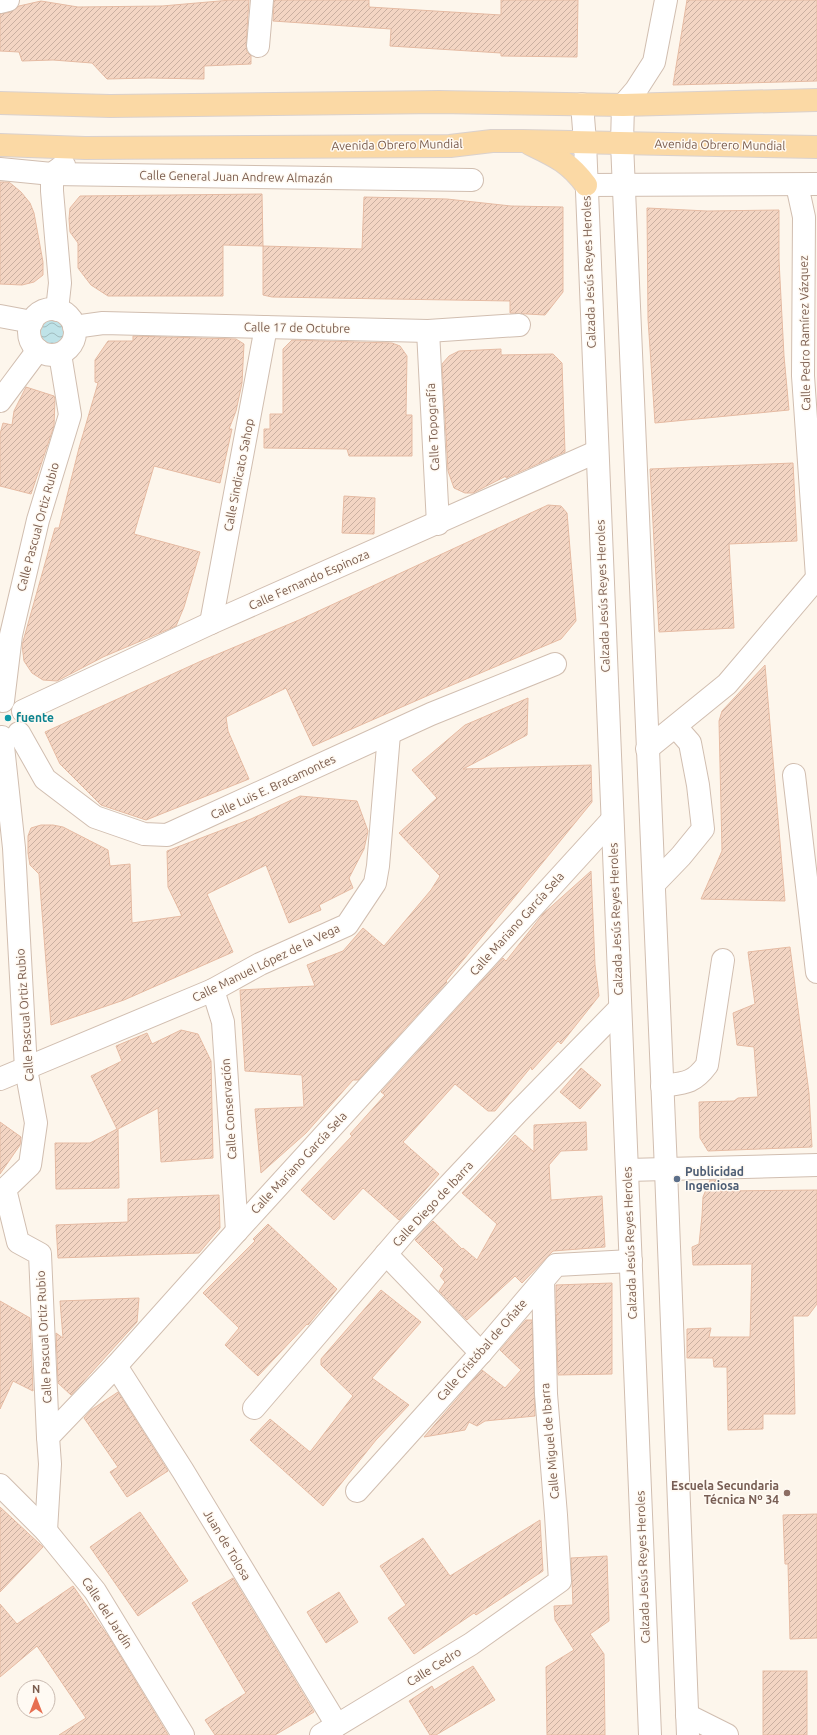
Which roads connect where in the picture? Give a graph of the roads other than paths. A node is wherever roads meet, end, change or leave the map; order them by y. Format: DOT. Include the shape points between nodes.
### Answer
graph roads {
  1 [pos="8,0"];
  2 [pos="262,0"];
  3 [pos="666,0"];
  4 [pos="0,2"];
  5 [pos="258,46"];
  6 [pos="817,100"];
  7 [pos="0,103"];
  8 [pos="582,104"];
  9 [pos="623,105"];
  10 [pos="523,141"];
  11 [pos="585,142"];
  12 [pos="622,143"];
  13 [pos="0,145"];
  14 [pos="817,147"];
  15 [pos="85,148"];
  16 [pos="0,169"];
  17 [pos="52,174"];
  18 [pos="472,180"];
  19 [pos="807,184"];
  20 [pos="586,185"];
  21 [pos="623,185"];
  22 [pos="57,310"];
  23 [pos="0,316"];
  24 [pos="32,322"];
  25 [pos="519,325"];
  26 [pos="74,327"];
  27 [pos="266,327"];
  28 [pos="428,331"];
  29 [pos="38,350"];
  30 [pos="60,354"];
  31 [pos="0,401"];
  32 [pos="596,452"];
  33 [pos="438,524"];
  34 [pos="817,578"];
  35 [pos="211,623"];
  36 [pos="555,664"];
  37 [pos="2,702"];
  38 [pos="23,711"];
  39 [pos="676,727"];
  40 [pos="389,734"];
  41 [pos="7,735"];
  42 [pos="647,749"];
  43 [pos="794,774"];
  44 [pos="612,820"];
  45 [pos="654,884"];
  46 [pos="723,960"];
  47 [pos="817,972"];
  48 [pos="213,990"];
  49 [pos="620,1008"];
  50 [pos="26,1068"];
  51 [pos="0,1079"];
  52 [pos="662,1086"];
  53 [pos="817,1165"];
  54 [pos="627,1170"];
  55 [pos="666,1170"];
  56 [pos="3,1187"];
  57 [pos="237,1231"];
  58 [pos="386,1254"];
  59 [pos="630,1261"];
  60 [pos="543,1281"];
  61 [pos="481,1353"];
  62 [pos="116,1366"];
  63 [pos="254,1408"];
  64 [pos="48,1437"];
  65 [pos="0,1485"];
  66 [pos="357,1491"];
  67 [pos="46,1531"];
  68 [pos="544,1592"];
  69 [pos="688,1725"];
  70 [pos="329,1730"];
  71 [pos="183,1735"];
  72 [pos="650,1735"];
  73 [pos="727,1735"];
  1 -- 4 [label="street"];
  2 -- 5 [label="street"];
  3 -- 9 [label="street" via="654,62"];
  6 -- 9 [label="main road"];
  7 -- 8 [label="main road" via="110,106 439,102"];
  8 -- 9 [label="main road"];
  8 -- 11 [label="street, Calzada Jesús Reyes Heroles"];
  9 -- 12 [label="street"];
  10 -- 11 [label="main road, Avenida Obrero Mundial"];
  10 -- 15 [label="main road, Avenida Obrero Mundial" via="492,141 450,146"];
  10 -- 20 [label="main road" via="562,160 576,170"];
  11 -- 12 [label="main road, Avenida Obrero Mundial"];
  11 -- 20 [label="street, Calzada Jesús Reyes Heroles"];
  12 -- 14 [label="main road, Avenida Obrero Mundial"];
  12 -- 21 [label="street"];
  13 -- 15 [label="main road, Avenida Obrero Mundial"];
  15 -- 17 [label="street"];
  16 -- 17 [label="street, Calle General Juan Andrew Almazán"];
  17 -- 18 [label="street, Calle General Juan Andrew Almazán"];
  17 -- 22 [label="street" via="60,283"];
  19 -- 21 [label="street"];
  19 -- 34 [label="street, Calle Pedro Ramírez Vázquez" via="804,217 803,376"];
  20 -- 21 [label="street"];
  20 -- 32 [label="street, Calzada Jesús Reyes Heroles"];
  21 -- 42 [label="street"];
  22 -- 24 [label="street" via="43,311"];
  22 -- 26 [label="street" via="69,317"];
  23 -- 24 [label="street"];
  24 -- 29 [label="street" via="30,337"];
  25 -- 28 [label="street, Calle 17 de Octubre"];
  26 -- 27 [label="street, Calle 17 de Octubre" via="103,323"];
  26 -- 30 [label="street" via="75,337 72,344"];
  27 -- 28 [label="street, Calle 17 de Octubre"];
  27 -- 35 [label="street, Calle Sindicato Sahop"];
  28 -- 33 [label="street, Calle Topografía"];
  29 -- 30 [label="street" via="53,355"];
  29 -- 31 [label="street"];
  30 -- 37 [label="street, Calle Pascual Ortiz Rubio" via="70,414 36,527 11,635"];
  32 -- 33 [label="street, Calle Fernando Espinoza"];
  32 -- 44 [label="street, Calzada Jesús Reyes Heroles"];
  33 -- 35 [label="street, Calle Fernando Espinoza"];
  34 -- 39 [label="street, Calle Pedro Ramírez Vázquez" via="727,684"];
  35 -- 38 [label="street, Calle Fernando Espinoza"];
  36 -- 40 [label="street, Calle Luis E. Bracamontes" via="431,714"];
  37 -- 38 [label="street" via="14,703"];
  38 -- 41 [label="street" via="25,722"];
  39 -- 42 [label="street, Calle Pedro Ramírez Vázquez"];
  39 -- 45 [label="street" via="690,743 703,830"];
  40 -- 41 [label="street, Calle Luis E. Bracamontes" via="167,835 144,834 95,817 45,779"];
  40 -- 48 [label="street, Calle Manuel López de la Vega" via="375,883 347,924 260,964"];
  41 -- 50 [label="street, Calle Pascual Ortiz Rubio"];
  42 -- 45 [label="street"];
  43 -- 47 [label="street"];
  44 -- 49 [label="street, Calzada Jesús Reyes Heroles"];
  44 -- 57 [label="street, Calle Mariano García Sela"];
  45 -- 52 [label="street"];
  46 -- 52 [label="street" via="707,1065 699,1076 686,1083"];
  48 -- 50 [label="street, Calle Manuel López de la Vega"];
  48 -- 57 [label="street, Calle Conservación" via="223,1022"];
  49 -- 54 [label="street, Calzada Jesús Reyes Heroles"];
  49 -- 58 [label="street, Calle Diego de Ibarra" via="517,1113"];
  50 -- 51 [label="street, Calle Manuel López de la Vega"];
  50 -- 56 [label="street, Calle Pascual Ortiz Rubio" via="36,1123 30,1165"];
  52 -- 55 [label="street"];
  53 -- 55 [label="street"];
  54 -- 55 [label="street"];
  54 -- 59 [label="street, Calzada Jesús Reyes Heroles"];
  55 -- 69 [label="street"];
  56 -- 64 [label="street, Calle Pascual Ortiz Rubio" via="18,1242 40,1254"];
  57 -- 62 [label="street, Calle Mariano García Sela"];
  58 -- 61 [label="street"];
  58 -- 63 [label="street, Calle Diego de Ibarra"];
  59 -- 60 [label="street, Calle Cristóbal de Oñate" via="556,1265"];
  59 -- 72 [label="street, Calzada Jesús Reyes Heroles"];
  60 -- 61 [label="street, Calle Cristóbal de Oñate"];
  60 -- 68 [label="street, Calle Miguel de Ibarra" via="546,1394 560,1581"];
  61 -- 66 [label="street, Calle Cristóbal de Oñate"];
  62 -- 64 [label="street, Calle Mariano García Sela"];
  62 -- 70 [label="street, Juan de Tolosa" via="183,1471"];
  64 -- 67 [label="street" via="50,1464"];
  65 -- 67 [label="street, Calle del Jardín"];
  67 -- 71 [label="street, Calle del Jardín" via="95,1591"];
  68 -- 70 [label="street, Calle Cedro" via="471,1644"];
  69 -- 73 [label="street"];
}
